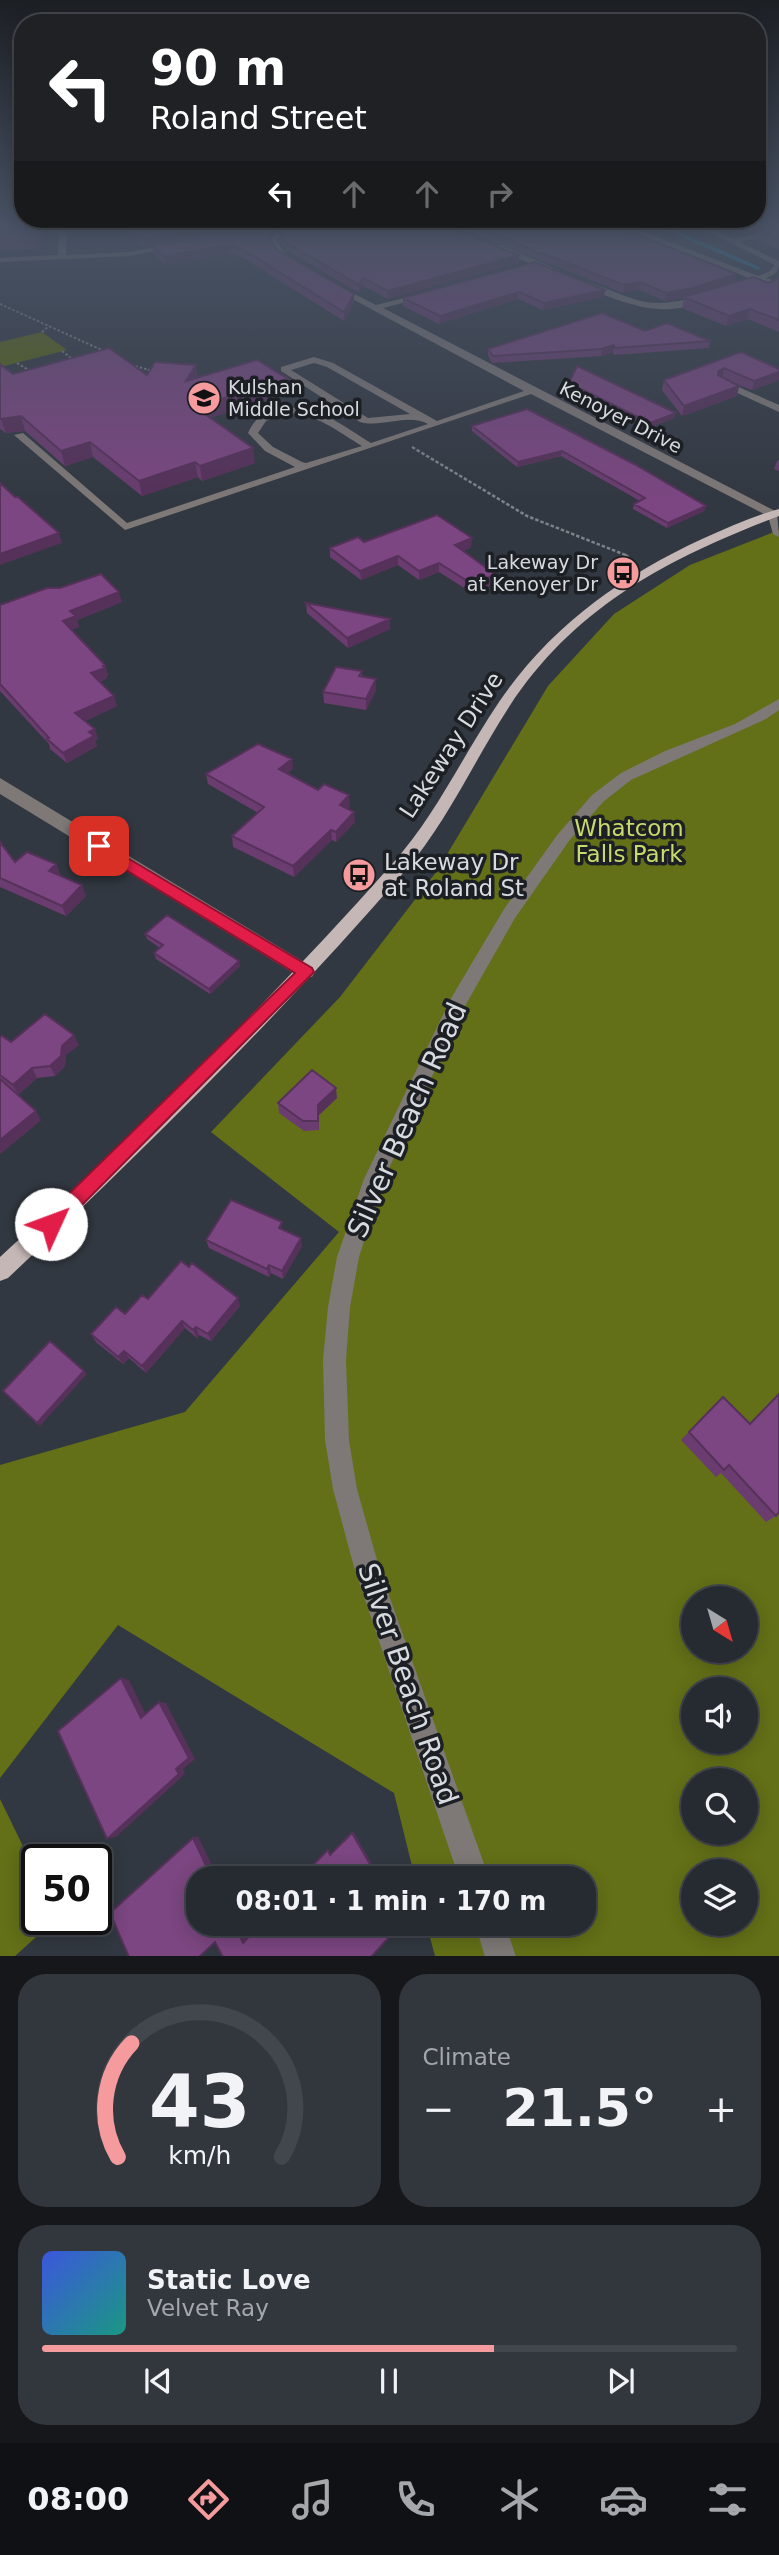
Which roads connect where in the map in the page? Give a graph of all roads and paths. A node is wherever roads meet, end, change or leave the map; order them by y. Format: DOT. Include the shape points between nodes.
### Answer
graph roads {
  1 [pos="27,316"];
  2 [pos="390,316"];
  3 [pos="49,326"];
  4 [pos="42,332"];
  5 [pos="62,351"];
  6 [pos="95,355"];
  7 [pos="84,357"];
  8 [pos="73,359"];
  9 [pos="62,362"];
  10 [pos="17,363"];
  11 [pos="81,364"];
  12 [pos="129,364"];
  13 [pos="40,368"];
  14 [pos="164,372"];
  15 [pos="723,383"];
  16 [pos="532,391"];
  17 [pos="779,409"];
  18 [pos="419,415"];
  19 [pos="435,424"];
  20 [pos="19,435"];
  21 [pos="397,437"];
  22 [pos="368,446"];
  23 [pos="305,467"];
  24 [pos="776,513"];
  25 [pos="779,534"];
  26 [pos="633,563"];
  27 [pos="779,703"];
  28 [pos="0,783"];
  29 [pos="306,972"];
  30 [pos="0,1271"];
  31 [pos="470,1866"];
  32 [pos="494,1936"];
  33 [pos="501,1956"];
  1 -- 3 [label="path"];
  2 -- 16 [label="street, Kenoyer Drive"];
  3 -- 4 [label="path"];
  3 -- 6 [label="path" via="106,352"];
  5 -- 8 [label="path"];
  7 -- 8 [label="path"];
  8 -- 9 [label="path"];
  8 -- 11 [label="path"];
  10 -- 13 [label="path" via="30,372"];
  12 -- 14 [label="path"];
  15 -- 17 [label="street"];
  16 -- 19 [label="street"];
  16 -- 24 [label="street, Kenoyer Drive"];
  18 -- 18 [label="street" via="330,365 314,360 284,369 364,420"];
  18 -- 19 [label="street"];
  19 -- 21 [label="street"];
  20 -- 23 [label="street" via="125,527"];
  21 -- 22 [label="street"];
  21 -- 26 [label="path" via="527,516 628,556"];
  22 -- 23 [label="street"];
  22 -- 23 [label="street" via="313,412 290,407 261,418 253,433 257,439"];
  24 -- 25 [label="street"];
  24 -- 29 [label="main road, Lakeway Drive" via="647,571 586,611 561,634 519,682 411,853"];
  27 -- 31 [label="street, Silver Beach Road" via="610,786 556,847 479,960 372,1184 346,1262 334,1401 340,1465 367,1568"];
  28 -- 29 [label="street"];
  29 -- 30 [label="main road, Lakeway Drive"];
  32 -- 33 [label="street"];
}
